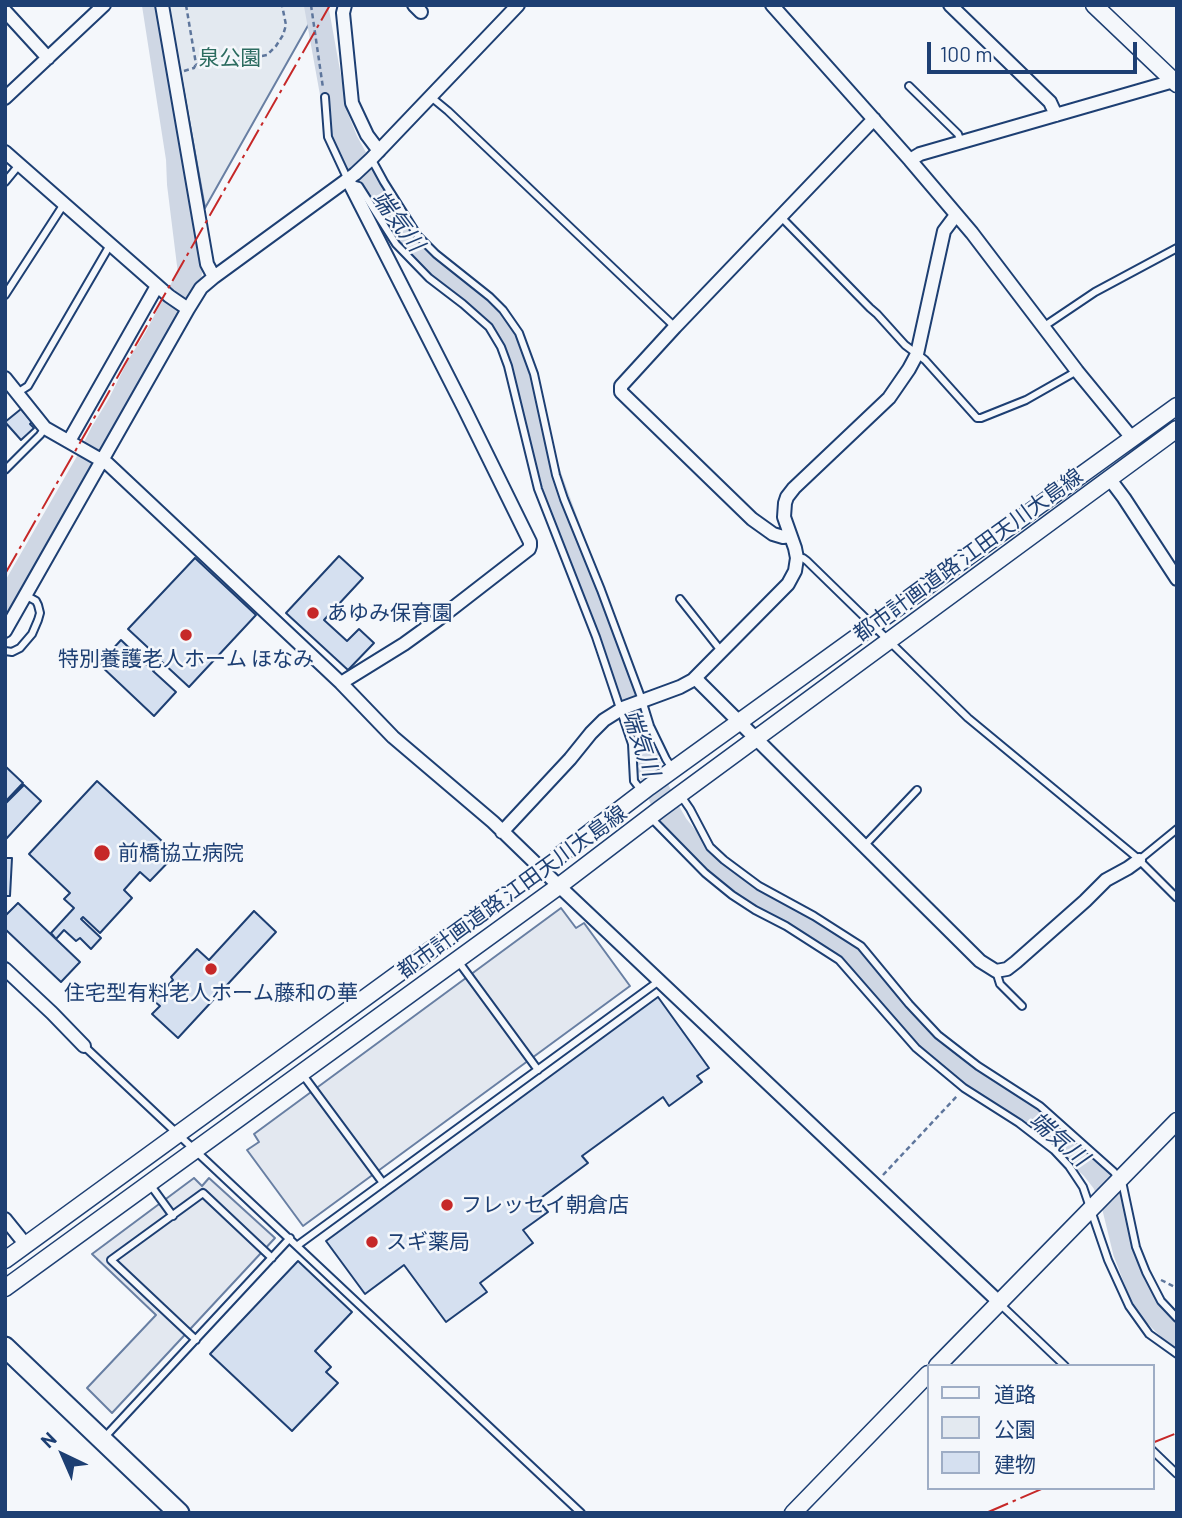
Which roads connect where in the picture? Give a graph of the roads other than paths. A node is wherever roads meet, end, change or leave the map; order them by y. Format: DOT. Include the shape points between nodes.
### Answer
graph roads {
  1 [pos="104,5"];
  2 [pos="162,5"];
  3 [pos="345,5"];
  4 [pos="518,5"];
  5 [pos="772,5"];
  6 [pos="950,5"];
  7 [pos="1094,5"];
  8 [pos="5,11"];
  9 [pos="48,58"];
  10 [pos="1176,82"];
  11 [pos="909,86"];
  12 [pos="325,97"];
  13 [pos="431,97"];
  14 [pos="5,98"];
  15 [pos="1056,115"];
  16 [pos="874,119"];
  17 [pos="961,142"];
  18 [pos="5,152"];
  19 [pos="373,157"];
  20 [pos="910,160"];
  21 [pos="19,165"];
  22 [pos="352,181"];
  23 [pos="5,182"];
  24 [pos="64,204"];
  25 [pos="956,215"];
  26 [pos="780,217"];
  27 [pos="110,245"];
  28 [pos="1177,248"];
  29 [pos="214,277"];
  30 [pos="157,286"];
  31 [pos="5,295"];
  32 [pos="178,303"];
  33 [pos="675,327"];
  34 [pos="1044,327"];
  35 [pos="917,354"];
  36 [pos="1077,371"];
  37 [pos="5,378"];
  38 [pos="16,393"];
  39 [pos="1177,406"];
  40 [pos="45,428"];
  41 [pos="1177,429"];
  42 [pos="1132,438"];
  43 [pos="69,441"];
  44 [pos="96,456"];
  45 [pos="5,470"];
  46 [pos="1109,478"];
  47 [pos="790,536"];
  48 [pos="797,558"];
  49 [pos="1177,579"];
  50 [pos="31,598"];
  51 [pos="680,599"];
  52 [pos="873,625"];
  53 [pos="5,631"];
  54 [pos="889,640"];
  55 [pos="6,651"];
  56 [pos="723,652"];
  57 [pos="696,678"];
  58 [pos="341,683"];
  59 [pos="641,701"];
  60 [pos="621,709"];
  61 [pos="739,722"];
  62 [pos="755,738"];
  63 [pos="671,771"];
  64 [pos="646,789"];
  65 [pos="917,790"];
  66 [pos="679,794"];
  67 [pos="655,813"];
  68 [pos="1177,829"];
  69 [pos="502,832"];
  70 [pos="864,846"];
  71 [pos="1139,860"];
  72 [pos="542,869"];
  73 [pos="559,886"];
  74 [pos="1177,898"];
  75 [pos="457,960"];
  76 [pos="5,969"];
  77 [pos="996,971"];
  78 [pos="659,981"];
  79 [pos="1022,1006"];
  80 [pos="84,1046"];
  81 [pos="538,1070"];
  82 [pos="301,1072"];
  83 [pos="1177,1121"];
  84 [pos="179,1134"];
  85 [pos="195,1149"];
  86 [pos="1118,1181"];
  87 [pos="149,1183"];
  88 [pos="383,1184"];
  89 [pos="1093,1207"];
  90 [pos="173,1216"];
  91 [pos="5,1219"];
  92 [pos="290,1238"];
  93 [pos="26,1245"];
  94 [pos="298,1245"];
  95 [pos="272,1258"];
  96 [pos="5,1260"];
  97 [pos="5,1288"];
  98 [pos="999,1302"];
  99 [pos="1177,1318"];
  100 [pos="196,1340"];
  101 [pos="1177,1354"];
  102 [pos="9,1356"];
  103 [pos="939,1364"];
  104 [pos="1063,1364"];
  105 [pos="926,1376"];
  106 [pos="103,1439"];
  107 [pos="1154,1452"];
  108 [pos="1177,1474"];
  109 [pos="179,1513"];
  110 [pos="581,1513"];
  111 [pos="793,1513"];
  1 -- 9 [label="street"];
  2 -- 29 [label="street" via="207,264"];
  3 -- 19 [label="street" via="352,103"];
  4 -- 13 [label="street"];
  5 -- 16 [label="street"];
  6 -- 15 [label="street" via="1050,102"];
  7 -- 10 [label="street"];
  8 -- 9 [label="street"];
  9 -- 14 [label="street"];
  10 -- 15 [label="street"];
  11 -- 17 [label="lane"];
  12 -- 22 [label="lane" via="328,137"];
  13 -- 19 [label="street"];
  13 -- 33 [label="lane"];
  15 -- 17 [label="street"];
  16 -- 20 [label="street"];
  16 -- 26 [label="street"];
  17 -- 20 [label="street"];
  18 -- 21 [label="street"];
  19 -- 22 [label="street"];
  19 -- 59 [label="lane" via="418,236 490,297 519,333 534,374 556,475"];
  20 -- 25 [label="street"];
  21 -- 23 [label="lane"];
  21 -- 24 [label="street"];
  22 -- 29 [label="street"];
  22 -- 58 [label="street" via="530,546 440,618"];
  22 -- 60 [label="lane" via="396,244 489,327 501,347 538,489"];
  24 -- 27 [label="street"];
  24 -- 31 [label="lane"];
  25 -- 34 [label="street"];
  25 -- 35 [label="street" via="944,231"];
  26 -- 33 [label="street"];
  26 -- 35 [label="lane"];
  27 -- 30 [label="street"];
  27 -- 38 [label="lane" via="28,386"];
  28 -- 34 [label="lane" via="1095,292"];
  29 -- 32 [label="street"];
  30 -- 32 [label="street"];
  30 -- 43 [label="street"];
  32 -- 44 [label="street"];
  33 -- 47 [label="street" via="621,386 621,392 752,519 773,534"];
  34 -- 36 [label="street"];
  35 -- 36 [label="lane" via="977,418 1026,400"];
  35 -- 47 [label="street" via="890,398 787,497 784,517"];
  36 -- 42 [label="street"];
  37 -- 38 [label="street"];
  38 -- 40 [label="street"];
  39 -- 42 [label="street, 都市計画道路 江田天川大島線"];
  40 -- 43 [label="street"];
  40 -- 45 [label="lane"];
  41 -- 46 [label="street, 都市計画道路 江田天川大島線"];
  42 -- 52 [label="street, 都市計画道路 江田天川大島線"];
  43 -- 44 [label="street"];
  44 -- 50 [label="street"];
  44 -- 58 [label="street"];
  46 -- 49 [label="street"];
  46 -- 54 [label="street, 都市計画道路 江田天川大島線"];
  47 -- 48 [label="street"];
  48 -- 52 [label="lane" via="807,561"];
  48 -- 56 [label="street" via="788,584"];
  50 -- 53 [label="street"];
  50 -- 55 [label="lane" via="40,613 36,627 17,650"];
  51 -- 56 [label="lane"];
  52 -- 54 [label="lane"];
  52 -- 61 [label="street, 都市計画道路 江田天川大島線"];
  54 -- 62 [label="street, 都市計画道路 江田天川大島線"];
  54 -- 71 [label="lane" via="995,742"];
  56 -- 57 [label="street"];
  57 -- 59 [label="street"];
  57 -- 61 [label="street"];
  58 -- 69 [label="street" via="393,737"];
  59 -- 60 [label="street"];
  59 -- 63 [label="lane"];
  60 -- 64 [label="lane" via="632,744 635,781"];
  60 -- 69 [label="street" via="591,733"];
  61 -- 62 [label="street"];
  61 -- 63 [label="street, 都市計画道路 江田天川大島線"];
  62 -- 66 [label="street, 都市計画道路 江田天川大島線"];
  62 -- 70 [label="street"];
  63 -- 64 [label="street, 都市計画道路 江田天川大島線"];
  64 -- 72 [label="street, 都市計画道路 江田天川大島線"];
  65 -- 70 [label="lane"];
  66 -- 67 [label="street, 都市計画道路 江田天川大島線"];
  66 -- 86 [label="lane" via="710,847 724,860 759,887 861,946 938,1035 1046,1111 1114,1172"];
  67 -- 73 [label="street, 都市計画道路 江田天川大島線"];
  67 -- 89 [label="lane" via="705,873 755,910 839,960 916,1048 964,1088 1054,1150 1079,1179"];
  68 -- 71 [label="lane"];
  69 -- 72 [label="street"];
  70 -- 77 [label="street" via="980,961"];
  71 -- 74 [label="lane"];
  71 -- 77 [label="street" via="1105,880 1007,969"];
  72 -- 73 [label="street"];
  72 -- 84 [label="street, 都市計画道路 江田天川大島線"];
  73 -- 75 [label="street, 都市計画道路 江田天川大島線"];
  73 -- 78 [label="street"];
  75 -- 81 [label="lane"];
  75 -- 82 [label="street, 都市計画道路 江田天川大島線"];
  76 -- 80 [label="street"];
  77 -- 79 [label="lane" via="1000,984"];
  78 -- 81 [label="lane"];
  78 -- 98 [label="street"];
  80 -- 84 [label="lane"];
  81 -- 88 [label="lane"];
  82 -- 85 [label="street, 都市計画道路 江田天川大島線"];
  82 -- 88 [label="lane"];
  83 -- 86 [label="street"];
  84 -- 85 [label="lane"];
  84 -- 93 [label="street, 都市計画道路 江田天川大島線"];
  85 -- 87 [label="street, 都市計画道路 江田天川大島線"];
  85 -- 92 [label="lane"];
  86 -- 89 [label="street"];
  86 -- 99 [label="lane" via="1144,1269 1161,1301"];
  87 -- 90 [label="lane"];
  87 -- 97 [label="street, 都市計画道路 江田天川大島線"];
  88 -- 94 [label="lane"];
  89 -- 98 [label="street"];
  89 -- 101 [label="lane" via="1108,1260 1129,1306 1149,1334"];
  90 -- 95 [label="lane" via="203,1193"];
  90 -- 100 [label="lane" via="111,1260"];
  91 -- 93 [label="street"];
  92 -- 94 [label="lane"];
  92 -- 95 [label="lane"];
  93 -- 96 [label="street, 都市計画道路 江田天川大島線"];
  94 -- 110 [label="lane"];
  95 -- 100 [label="lane"];
  98 -- 103 [label="street"];
  98 -- 104 [label="lane"];
  100 -- 106 [label="lane"];
  102 -- 106 [label="main road"];
  105 -- 111 [label="street"];
  106 -- 109 [label="main road"];
  107 -- 108 [label="lane"];
}
